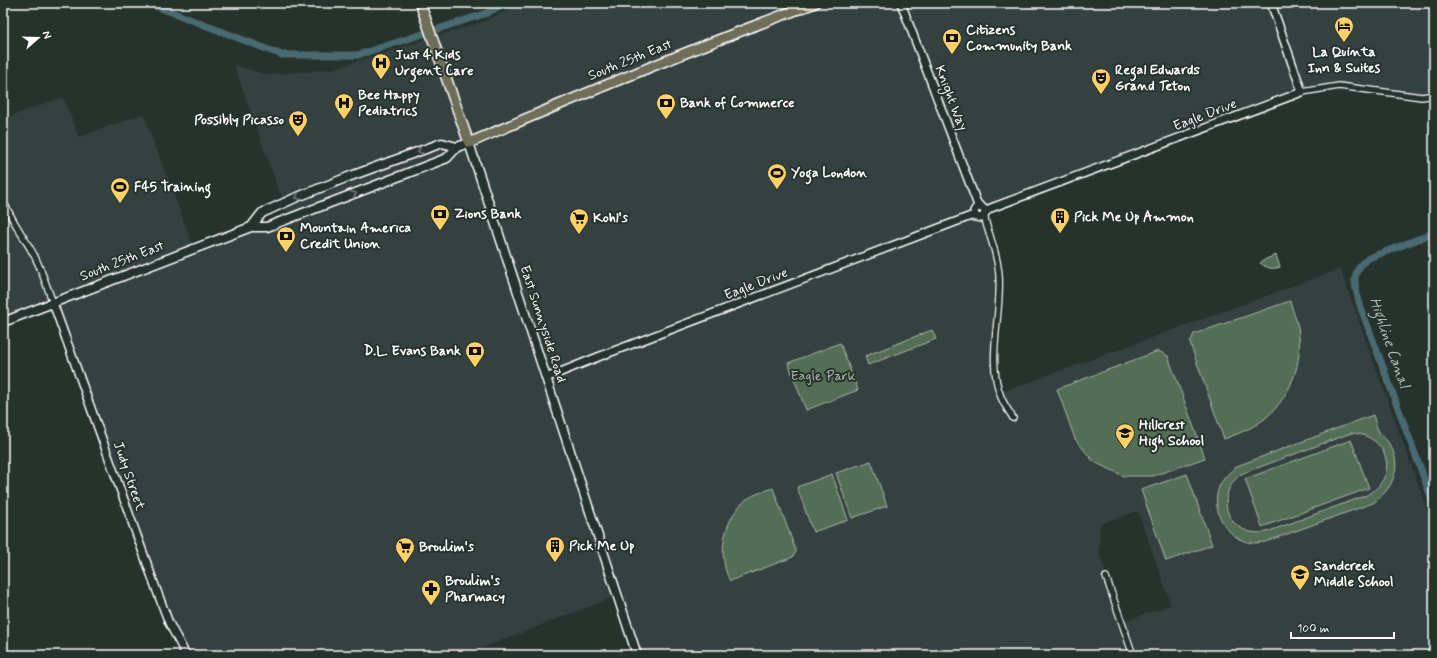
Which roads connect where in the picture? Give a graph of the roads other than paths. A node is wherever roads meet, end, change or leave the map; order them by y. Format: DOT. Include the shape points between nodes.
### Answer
graph roads {
  1 [pos="420,3"];
  2 [pos="815,3"];
  3 [pos="901,3"];
  4 [pos="1271,3"];
  5 [pos="1302,92"];
  6 [pos="1434,95"];
  7 [pos="469,143"];
  8 [pos="457,147"];
  9 [pos="3,200"];
  10 [pos="980,212"];
  11 [pos="251,227"];
  12 [pos="53,303"];
  13 [pos="3,322"];
  14 [pos="546,378"];
  15 [pos="1013,418"];
  16 [pos="1106,577"];
  17 [pos="186,655"];
  18 [pos="637,655"];
  19 [pos="1133,655"];
  1 -- 7 [label="main road, East Sunnyside Road"];
  2 -- 7 [label="main road, South 25th East" via="598,88"];
  3 -- 10 [label="street, Knight Way"];
  4 -- 5 [label="street"];
  5 -- 6 [label="street, Eagle Drive" via="1339,86 1422,97"];
  5 -- 10 [label="street, Eagle Drive"];
  7 -- 8 [label="main road, South 25th East"];
  7 -- 14 [label="main road, East Sunnyside Road"];
  11 -- 8 [label="main road, South 25th East, one-way" via="267,227 308,212 447,158"];
  8 -- 11 [label="main road, South 25th East, one-way" via="442,143 348,177 262,213"];
  9 -- 12 [label="street" via="42,272"];
  10 -- 14 [label="street, Eagle Drive"];
  10 -- 15 [label="street, Knight Way" via="991,238 999,274 996,381 1002,400"];
  11 -- 12 [label="main road, South 25th East"];
  12 -- 13 [label="main road, South 25th East"];
  12 -- 17 [label="street, Judy Street" via="158,594 169,623"];
  14 -- 18 [label="main road, East Sunnyside Road"];
  16 -- 19 [label="street"];
}
